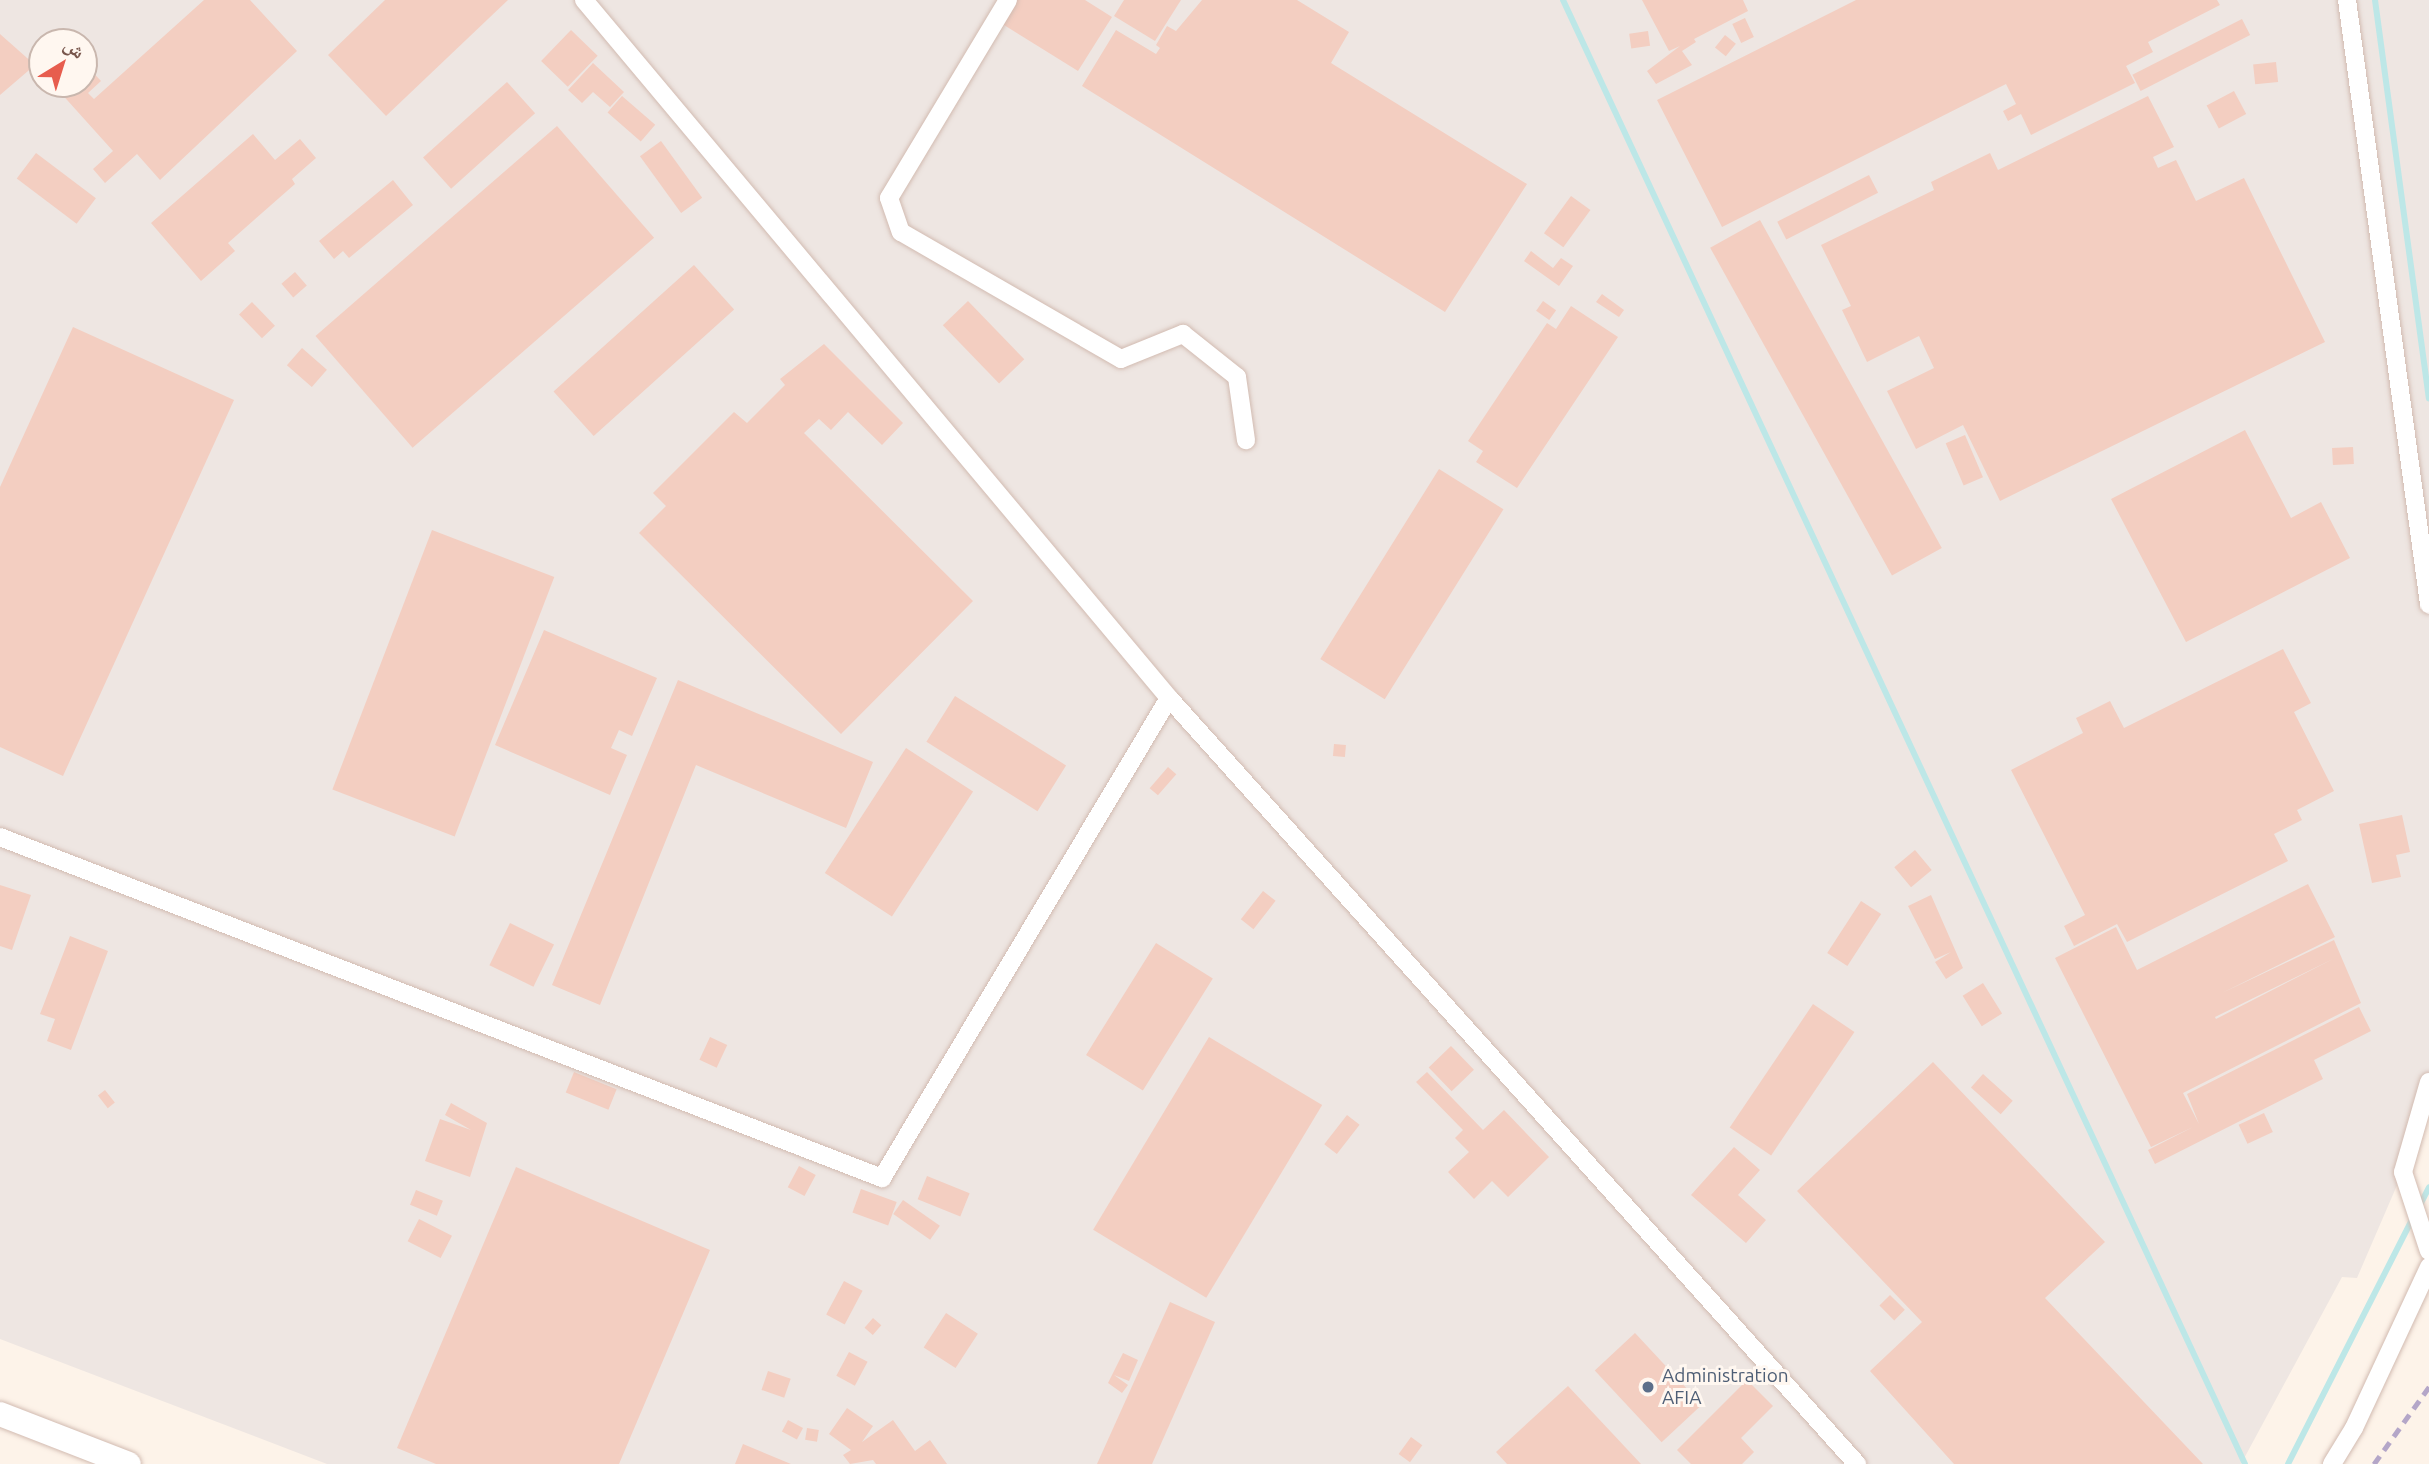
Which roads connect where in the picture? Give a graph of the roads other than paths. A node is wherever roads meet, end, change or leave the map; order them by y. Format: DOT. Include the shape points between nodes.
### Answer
graph roads {
  1 [pos="583,0"];
  2 [pos="1009,0"];
  3 [pos="2347,0"];
  4 [pos="1246,440"];
  5 [pos="2429,604"];
  6 [pos="1169,698"];
  7 [pos="0,837"];
  8 [pos="2429,1082"];
  9 [pos="2429,1251"];
  10 [pos="2429,1267"];
  11 [pos="0,1414"];
  12 [pos="129,1464"];
  13 [pos="1857,1464"];
  14 [pos="2332,1464"];
  1 -- 6 [label="street"];
  2 -- 4 [label="street" via="889,198 901,232 1121,359 1183,334 1237,377"];
  3 -- 5 [label="street"];
  6 -- 7 [label="street" via="882,1178"];
  6 -- 13 [label="street"];
  8 -- 9 [label="street" via="2403,1172"];
  10 -- 14 [label="street" via="2354,1428"];
  11 -- 12 [label="main road"];
}
